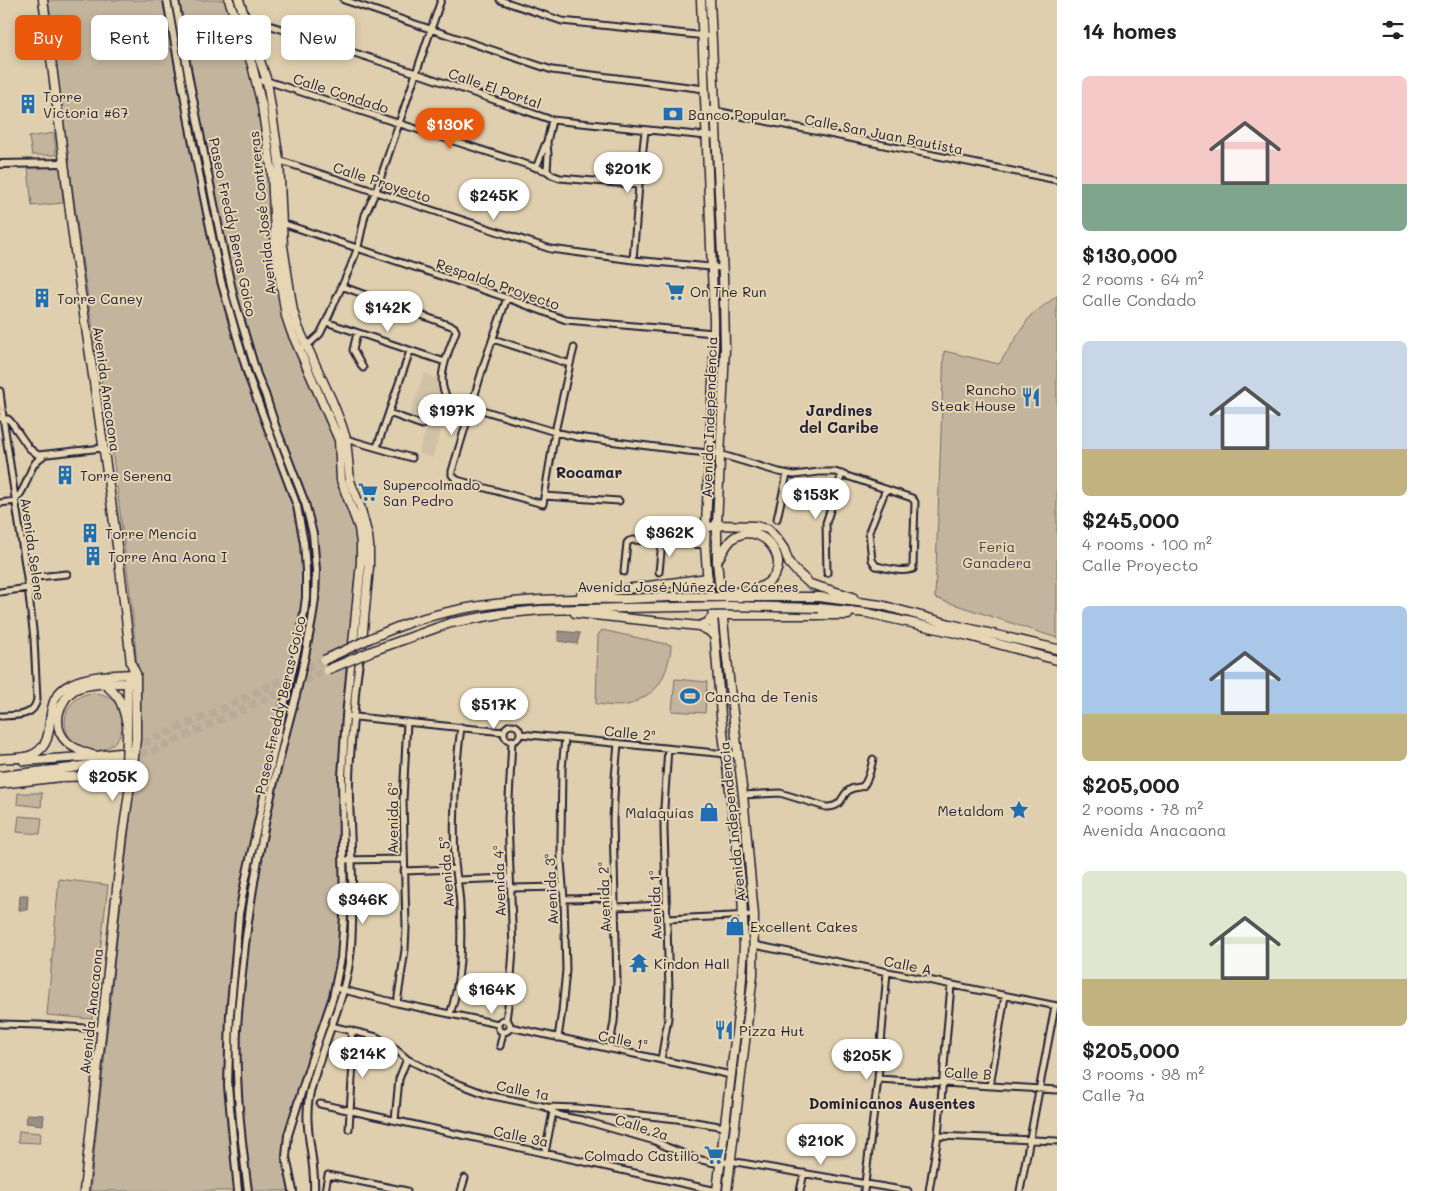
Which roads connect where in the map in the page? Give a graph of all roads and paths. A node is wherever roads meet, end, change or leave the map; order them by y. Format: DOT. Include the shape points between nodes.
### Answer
graph roads {
  1 [pos="42,0"];
  2 [pos="167,0"];
  3 [pos="175,0"];
  4 [pos="229,0"];
  5 [pos="239,0"];
  6 [pos="344,0"];
  7 [pos="441,0"];
  8 [pos="500,0"];
  9 [pos="701,0"];
  10 [pos="710,0"];
  11 [pos="243,15"];
  12 [pos="271,27"];
  13 [pos="430,30"];
  14 [pos="707,37"];
  15 [pos="259,60"];
  16 [pos="416,73"];
  17 [pos="257,81"];
  18 [pos="267,81"];
  19 [pos="705,89"];
  20 [pos="706,109"];
  21 [pos="715,111"];
  22 [pos="552,120"];
  23 [pos="399,124"];
  24 [pos="645,130"];
  25 [pos="707,136"];
  26 [pos="716,137"];
  27 [pos="547,142"];
  28 [pos="270,157"];
  29 [pos="279,160"];
  30 [pos="206,162"];
  31 [pos="63,163"];
  32 [pos="0,164"];
  33 [pos="197,164"];
  34 [pos="536,168"];
  35 [pos="547,171"];
  36 [pos="1057,180"];
  37 [pos="639,185"];
  38 [pos="376,191"];
  39 [pos="282,223"];
  40 [pos="358,247"];
  41 [pos="633,260"];
  42 [pos="712,267"];
  43 [pos="722,268"];
  44 [pos="341,286"];
  45 [pos="508,298"];
  46 [pos="326,322"];
  47 [pos="357,333"];
  48 [pos="714,333"];
  49 [pos="492,339"];
  50 [pos="303,348"];
  51 [pos="574,348"];
  52 [pos="410,351"];
  53 [pos="445,362"];
  54 [pos="570,364"];
  55 [pos="363,368"];
  56 [pos="713,380"];
  57 [pos="723,381"];
  58 [pos="0,391"];
  59 [pos="472,408"];
  60 [pos="389,413"];
  61 [pos="1,418"];
  62 [pos="422,425"];
  63 [pos="555,432"];
  64 [pos="346,439"];
  65 [pos="377,447"];
  66 [pos="103,448"];
  67 [pos="710,452"];
  68 [pos="720,454"];
  69 [pos="43,455"];
  70 [pos="412,458"];
  71 [pos="787,474"];
  72 [pos="842,474"];
  73 [pos="886,490"];
  74 [pos="544,496"];
  75 [pos="15,501"];
  76 [pos="618,501"];
  77 [pos="0,503"];
  78 [pos="777,519"];
  79 [pos="716,525"];
  80 [pos="706,528"];
  81 [pos="662,542"];
  82 [pos="705,545"];
  83 [pos="717,561"];
  84 [pos="624,572"];
  85 [pos="659,572"];
  86 [pos="827,573"];
  87 [pos="67,574"];
  88 [pos="28,578"];
  89 [pos="708,578"];
  90 [pos="28,588"];
  91 [pos="0,592"];
  92 [pos="669,597"];
  93 [pos="544,599"];
  94 [pos="881,604"];
  95 [pos="541,610"];
  96 [pos="722,615"];
  97 [pos="713,616"];
  98 [pos="880,616"];
  99 [pos="700,626"];
  100 [pos="715,637"];
  101 [pos="1057,649"];
  102 [pos="361,650"];
  103 [pos="352,654"];
  104 [pos="324,660"];
  105 [pos="1057,660"];
  106 [pos="327,670"];
  107 [pos="132,679"];
  108 [pos="103,683"];
  109 [pos="719,688"];
  110 [pos="730,688"];
  111 [pos="0,716"];
  112 [pos="349,716"];
  113 [pos="407,722"];
  114 [pos="127,724"];
  115 [pos="461,727"];
  116 [pos="504,732"];
  117 [pos="520,734"];
  118 [pos="565,738"];
  119 [pos="131,739"];
  120 [pos="512,740"];
  121 [pos="618,743"];
  122 [pos="668,748"];
  123 [pos="726,754"];
  124 [pos="737,755"];
  125 [pos="96,756"];
  126 [pos="873,759"];
  127 [pos="0,761"];
  128 [pos="127,761"];
  129 [pos="126,772"];
  130 [pos="0,776"];
  131 [pos="0,784"];
  132 [pos="743,795"];
  133 [pos="122,834"];
  134 [pos="404,859"];
  135 [pos="343,860"];
  136 [pos="351,860"];
  137 [pos="456,869"];
  138 [pos="404,871"];
  139 [pos="510,878"];
  140 [pos="458,880"];
  141 [pos="563,887"];
  142 [pos="511,888"];
  143 [pos="614,898"];
  144 [pos="564,899"];
  145 [pos="667,905"];
  146 [pos="615,907"];
  147 [pos="754,915"];
  148 [pos="743,916"];
  149 [pos="667,919"];
  150 [pos="754,945"];
  151 [pos="887,972"];
  152 [pos="951,985"];
  153 [pos="335,988"];
  154 [pos="344,990"];
  155 [pos="1005,996"];
  156 [pos="397,1003"];
  157 [pos="1056,1006"];
  158 [pos="450,1014"];
  159 [pos="506,1020"];
  160 [pos="0,1024"];
  161 [pos="498,1024"];
  162 [pos="332,1026"];
  163 [pos="510,1027"];
  164 [pos="101,1029"];
  165 [pos="351,1030"];
  166 [pos="503,1032"];
  167 [pos="558,1038"];
  168 [pos="500,1046"];
  169 [pos="609,1049"];
  170 [pos="407,1060"];
  171 [pos="661,1060"];
  172 [pos="731,1075"];
  173 [pos="878,1079"];
  174 [pos="943,1083"];
  175 [pos="990,1086"];
  176 [pos="1039,1089"];
  177 [pos="1057,1090"];
  178 [pos="320,1104"];
  179 [pos="547,1107"];
  180 [pos="350,1111"];
  181 [pos="553,1112"];
  182 [pos="395,1120"];
  183 [pos="725,1127"];
  184 [pos="349,1129"];
  185 [pos="938,1136"];
  186 [pos="1029,1140"];
  187 [pos="1057,1141"];
  188 [pos="545,1153"];
  189 [pos="730,1161"];
  190 [pos="720,1164"];
  191 [pos="804,1173"];
  192 [pos="465,1178"];
  193 [pos="865,1184"];
  194 [pos="84,1191"];
  195 [pos="238,1191"];
  196 [pos="248,1191"];
  197 [pos="293,1191"];
  198 [pos="314,1191"];
  199 [pos="326,1191"];
  200 [pos="407,1191"];
  201 [pos="461,1191"];
  202 [pos="717,1191"];
  203 [pos="727,1191"];
  204 [pos="800,1191"];
  205 [pos="864,1191"];
  206 [pos="908,1191"];
  207 [pos="929,1191"];
  208 [pos="1020,1191"];
  1 -- 31 [label="main road, Avenida Anacaona"];
  2 -- 33 [label="street, Paseo Freddy Beras Goico"];
  3 -- 30 [label="street, Paseo Freddy Beras Goico"];
  4 -- 17 [label="main road, Avenida José Contreras"];
  5 -- 11 [label="main road, Avenida José Contreras"];
  6 -- 13 [label="street"];
  7 -- 13 [label="street"];
  8 -- 14 [label="street" via="562,21"];
  9 -- 14 [label="main road, Avenida Independencia"];
  10 -- 14 [label="main road, Avenida Independencia"];
  12 -- 16 [label="street, Calle El Portal"];
  13 -- 16 [label="street"];
  13 -- 19 [label="street" via="552,70"];
  14 -- 19 [label="main road, Avenida Independencia"];
  14 -- 21 [label="main road, Avenida Independencia"];
  15 -- 18 [label="main road, Avenida José Contreras"];
  16 -- 22 [label="street, Calle El Portal"];
  16 -- 23 [label="street"];
  17 -- 18 [label="street, Calle Condado"];
  17 -- 28 [label="main road, Avenida José Contreras"];
  18 -- 23 [label="street, Calle Condado"];
  18 -- 29 [label="main road, Avenida José Contreras"];
  19 -- 20 [label="main road, Avenida Independencia"];
  20 -- 21 [label="street, Calle San Juan Bautista"];
  20 -- 25 [label="main road, Avenida Independencia"];
  21 -- 26 [label="main road, Avenida Independencia"];
  21 -- 36 [label="street, Calle San Juan Bautista"];
  22 -- 24 [label="street, Calle El Portal"];
  22 -- 27 [label="street"];
  23 -- 34 [label="street, Calle Condado"];
  23 -- 38 [label="street"];
  24 -- 25 [label="street, Calle El Portal"];
  24 -- 37 [label="street"];
  25 -- 26 [label="street, Calle El Portal"];
  25 -- 42 [label="main road, Avenida Independencia"];
  26 -- 43 [label="main road, Avenida Independencia"];
  27 -- 34 [label="street"];
  27 -- 35 [label="street"];
  28 -- 29 [label="street, Calle Proyecto"];
  28 -- 50 [label="main road, Avenida José Contreras" via="278,274 286,316"];
  29 -- 38 [label="street, Calle Proyecto"];
  29 -- 39 [label="main road, Avenida José Contreras"];
  30 -- 33 [label="street"];
  30 -- 196 [label="street, Paseo Freddy Beras Goico, bridge" via="241,322 257,375 305,503 313,534 316,570 312,620 259,853 244,960 237,1060"];
  31 -- 32 [label="street"];
  31 -- 66 [label="main road, Avenida Anacaona"];
  33 -- 195 [label="street, Paseo Freddy Beras Goico, bridge" via="240,352 297,506 306,570 305,605 295,660 239,914 230,1014 228,1086"];
  34 -- 35 [label="street, Calle Condado"];
  35 -- 37 [label="street, Calle Condado" via="560,178"];
  37 -- 41 [label="street"];
  38 -- 40 [label="street" via="365,215"];
  38 -- 41 [label="street, Calle Proyecto" via="551,250"];
  39 -- 40 [label="street, Respaldo Proyecto"];
  39 -- 50 [label="main road, Avenida José Contreras" via="284,260"];
  40 -- 44 [label="street"];
  40 -- 45 [label="street, Respaldo Proyecto"];
  41 -- 42 [label="street, Calle Proyecto"];
  42 -- 43 [label="street, Calle Proyecto"];
  42 -- 48 [label="main road, Avenida Independencia"];
  43 -- 57 [label="main road, Avenida Independencia"];
  44 -- 46 [label="street"];
  44 -- 53 [label="street" via="454,327 456,331"];
  45 -- 48 [label="street, Respaldo Proyecto" via="566,320"];
  45 -- 49 [label="street"];
  46 -- 47 [label="street"];
  46 -- 50 [label="street" via="320,334"];
  47 -- 52 [label="street"];
  47 -- 55 [label="street" via="353,350"];
  48 -- 56 [label="main road, Avenida Independencia"];
  49 -- 54 [label="street"];
  49 -- 59 [label="street"];
  50 -- 64 [label="main road, Avenida José Contreras" via="332,402"];
  50 -- 103 [label="main road, Avenida José Contreras" via="339,440 341,480 360,537"];
  51 -- 54 [label="street"];
  52 -- 53 [label="street"];
  52 -- 60 [label="street"];
  53 -- 59 [label="street" via="442,377 445,395 449,400"];
  54 -- 63 [label="street"];
  56 -- 57 [label="main road"];
  56 -- 67 [label="main road, Avenida Independencia"];
  57 -- 68 [label="main road, Avenida Independencia"];
  58 -- 61 [label="street, Avenida Selene"];
  59 -- 63 [label="street"];
  59 -- 74 [label="street" via="452,475 457,480 543,504"];
  60 -- 62 [label="street"];
  60 -- 65 [label="street"];
  61 -- 69 [label="street" via="11,422 31,451"];
  61 -- 75 [label="street, Avenida Selene"];
  63 -- 67 [label="street"];
  63 -- 74 [label="street"];
  64 -- 65 [label="street"];
  64 -- 102 [label="main road, Avenida José Contreras" via="350,481 370,545"];
  65 -- 70 [label="street"];
  66 -- 69 [label="street"];
  66 -- 107 [label="main road, Avenida Anacaona"];
  67 -- 68 [label="street"];
  67 -- 80 [label="main road, Avenida Independencia"];
  68 -- 71 [label="street"];
  68 -- 79 [label="main road, Avenida Independencia"];
  69 -- 75 [label="street" via="32,465"];
  71 -- 72 [label="street" via="830,471"];
  71 -- 78 [label="street"];
  72 -- 73 [label="street"];
  72 -- 86 [label="street" via="826,522"];
  73 -- 73 [label="street" via="870,526 872,560 876,566 906,571 913,569 915,502 912,498"];
  74 -- 76 [label="street"];
  75 -- 77 [label="street"];
  75 -- 88 [label="street, Avenida Selene"];
  79 -- 80 [label="main road"];
  79 -- 83 [label="main road, Avenida Independencia"];
  79 -- 94 [label="main road" via="768,529 784,549 789,563 810,584"];
  80 -- 82 [label="main road, Avenida Independencia"];
  81 -- 82 [label="street"];
  81 -- 84 [label="street" via="629,541"];
  81 -- 85 [label="street"];
  82 -- 89 [label="main road, Avenida Independencia"];
  83 -- 92 [label="main road, bridge" via="727,545 741,535 755,535 767,541 778,560 776,574 765,586 748,591"];
  83 -- 96 [label="main road, Avenida Independencia"];
  87 -- 88 [label="street"];
  88 -- 90 [label="street, Avenida Selene"];
  89 -- 93 [label="main road"];
  89 -- 97 [label="main road, Avenida Independencia"];
  90 -- 91 [label="street"];
  90 -- 111 [label="street, Avenida Selene" via="34,639 36,705 26,714"];
  92 -- 93 [label="main road, Avenida José Núñez de Cáceres, bridge"];
  92 -- 94 [label="main road, Avenida José Núñez de Cáceres, bridge" via="819,597"];
  93 -- 104 [label="main road, Avenida José Núñez de Cáceres, bridge" via="465,608 414,621"];
  94 -- 101 [label="main road, Avenida José Núñez de Cáceres"];
  95 -- 98 [label="main road, Avenida José Núñez de Cáceres, bridge" via="730,606 819,608"];
  95 -- 99 [label="main road"];
  95 -- 106 [label="main road, Avenida José Núñez de Cáceres, bridge" via="450,623"];
  96 -- 97 [label="main road"];
  96 -- 98 [label="main road"];
  96 -- 110 [label="main road, Avenida Independencia"];
  97 -- 99 [label="main road"];
  97 -- 100 [label="main road, Avenida Independencia"];
  98 -- 105 [label="main road, Avenida José Núñez de Cáceres"];
  99 -- 100 [label="main road"];
  100 -- 109 [label="main road, Avenida Independencia"];
  102 -- 112 [label="street"];
  103 -- 112 [label="street"];
  107 -- 108 [label="main road"];
  107 -- 114 [label="main road, Avenida Anacaona"];
  107 -- 119 [label="main road, Avenida Anacaona"];
  107 -- 127 [label="main road" via="82,680 64,688 53,702 49,732 38,751 27,757"];
  108 -- 114 [label="main road" via="119,697"];
  108 -- 125 [label="main road" via="75,690 65,698 58,722 65,741 83,753"];
  109 -- 110 [label="main road"];
  109 -- 123 [label="main road, Avenida Independencia"];
  110 -- 124 [label="main road, Avenida Independencia"];
  112 -- 113 [label="street"];
  112 -- 135 [label="street" via="342,776"];
  112 -- 136 [label="street"];
  113 -- 115 [label="street"];
  113 -- 134 [label="street, Avenida 6ª"];
  114 -- 119 [label="main road, Avenida Anacaona"];
  115 -- 116 [label="street"];
  115 -- 137 [label="street, Avenida 5ª" via="454,809"];
  116 -- 117 [label="street" via="513,725"];
  116 -- 120 [label="street" via="507,739"];
  117 -- 118 [label="street, Calle 2ª"];
  117 -- 120 [label="street"];
  118 -- 121 [label="street, Calle 2ª"];
  118 -- 141 [label="street, Avenida 3ª" via="561,816"];
  119 -- 128 [label="main road, Avenida Anacaona, bridge"];
  120 -- 139 [label="street, Avenida 4ª" via="508,798"];
  121 -- 122 [label="street, Calle 2ª"];
  121 -- 143 [label="street, Avenida 2ª" via="613,821"];
  122 -- 123 [label="street, Calle 2ª"];
  122 -- 145 [label="street, Avenida 1ª" via="664,808"];
  123 -- 124 [label="street, Calle 2ª"];
  123 -- 148 [label="main road, Avenida Independencia"];
  124 -- 132 [label="main road, Avenida Independencia"];
  125 -- 127 [label="main road"];
  125 -- 128 [label="main road"];
  126 -- 132 [label="street" via="864,785 851,789 832,807 780,793"];
  128 -- 129 [label="main road, Avenida Anacaona"];
  128 -- 130 [label="main road"];
  128 -- 133 [label="main road, Avenida Anacaona"];
  129 -- 131 [label="main road"];
  129 -- 133 [label="main road, Avenida Anacaona"];
  132 -- 147 [label="main road, Avenida Independencia"];
  133 -- 164 [label="main road, Avenida Anacaona"];
  134 -- 136 [label="street"];
  134 -- 138 [label="street, Avenida 6ª"];
  135 -- 136 [label="street"];
  135 -- 153 [label="street" via="343,930"];
  136 -- 154 [label="street" via="351,949"];
  137 -- 138 [label="street"];
  137 -- 140 [label="street, Avenida 5ª"];
  138 -- 156 [label="street, Avenida 6ª" via="405,950"];
  139 -- 140 [label="street"];
  139 -- 142 [label="street, Avenida 4ª"];
  140 -- 158 [label="street, Avenida 5ª" via="461,941 455,999"];
  141 -- 142 [label="street"];
  141 -- 144 [label="street, Avenida 3ª"];
  142 -- 159 [label="street, Avenida 4ª" via="513,949"];
  143 -- 144 [label="street"];
  143 -- 146 [label="street, Avenida 2ª"];
  144 -- 167 [label="street, Avenida 3ª" via="566,970"];
  145 -- 146 [label="street"];
  145 -- 149 [label="street, Avenida 1ª"];
  146 -- 169 [label="street, Avenida 2ª" via="617,982"];
  147 -- 148 [label="street"];
  147 -- 150 [label="main road, Avenida Independencia"];
  148 -- 149 [label="street"];
  148 -- 172 [label="main road, Avenida Independencia" via="743,973"];
  149 -- 171 [label="street, Avenida 1ª" via="669,1004"];
  150 -- 151 [label="street, Calle A"];
  150 -- 189 [label="main road, Avenida Independencia"];
  151 -- 152 [label="street, Calle A"];
  151 -- 173 [label="street"];
  152 -- 155 [label="street, Calle A"];
  152 -- 174 [label="street"];
  153 -- 154 [label="street"];
  153 -- 197 [label="street" via="288,1135 286,1157"];
  154 -- 156 [label="street"];
  154 -- 162 [label="street"];
  155 -- 157 [label="street, Calle A"];
  155 -- 175 [label="street"];
  156 -- 158 [label="street"];
  157 -- 176 [label="street"];
  158 -- 161 [label="street"];
  159 -- 161 [label="street"];
  159 -- 163 [label="street"];
  160 -- 164 [label="street"];
  161 -- 166 [label="street"];
  162 -- 165 [label="street, Calle 1a"];
  162 -- 198 [label="street" via="308,1105"];
  163 -- 166 [label="street"];
  163 -- 167 [label="street, Calle 1ª"];
  164 -- 194 [label="main road, Avenida Anacaona"];
  165 -- 170 [label="street, Calle 1a" via="384,1041"];
  165 -- 180 [label="street" via="354,1058"];
  166 -- 168 [label="street"];
  167 -- 169 [label="street, Calle 1ª"];
  169 -- 171 [label="street, Calle 1ª"];
  170 -- 179 [label="street, Calle 1a" via="472,1090"];
  170 -- 182 [label="street" via="399,1080"];
  171 -- 172 [label="street, Calle 1ª"];
  172 -- 183 [label="main road, Avenida Independencia"];
  173 -- 174 [label="street, Calle B"];
  173 -- 193 [label="street"];
  174 -- 175 [label="street, Calle B"];
  174 -- 185 [label="street"];
  175 -- 176 [label="street, Calle B"];
  176 -- 177 [label="street, Calle B"];
  176 -- 186 [label="street"];
  178 -- 180 [label="street, Calle 3a"];
  179 -- 181 [label="street, Calle 2a"];
  179 -- 183 [label="street, Calle 1a" via="583,1108"];
  180 -- 182 [label="street, Calle 3a"];
  180 -- 184 [label="street"];
  181 -- 188 [label="street"];
  181 -- 190 [label="street, Calle 2a" via="655,1141 697,1159"];
  182 -- 188 [label="street, Calle 3a"];
  183 -- 190 [label="main road, Avenida Independencia"];
  185 -- 186 [label="street"];
  185 -- 207 [label="street"];
  186 -- 187 [label="street"];
  186 -- 208 [label="street"];
  188 -- 202 [label="street, Calle 3a"];
  189 -- 190 [label="street, Calle 2a"];
  189 -- 191 [label="street"];
  189 -- 203 [label="main road, Avenida Independencia"];
  190 -- 202 [label="main road, Avenida Independencia"];
  191 -- 193 [label="street"];
  191 -- 204 [label="street"];
  192 -- 201 [label="street"];
  193 -- 205 [label="street"];
  193 -- 206 [label="street"];
  199 -- 200 [label="street" via="328,1175"];
}
